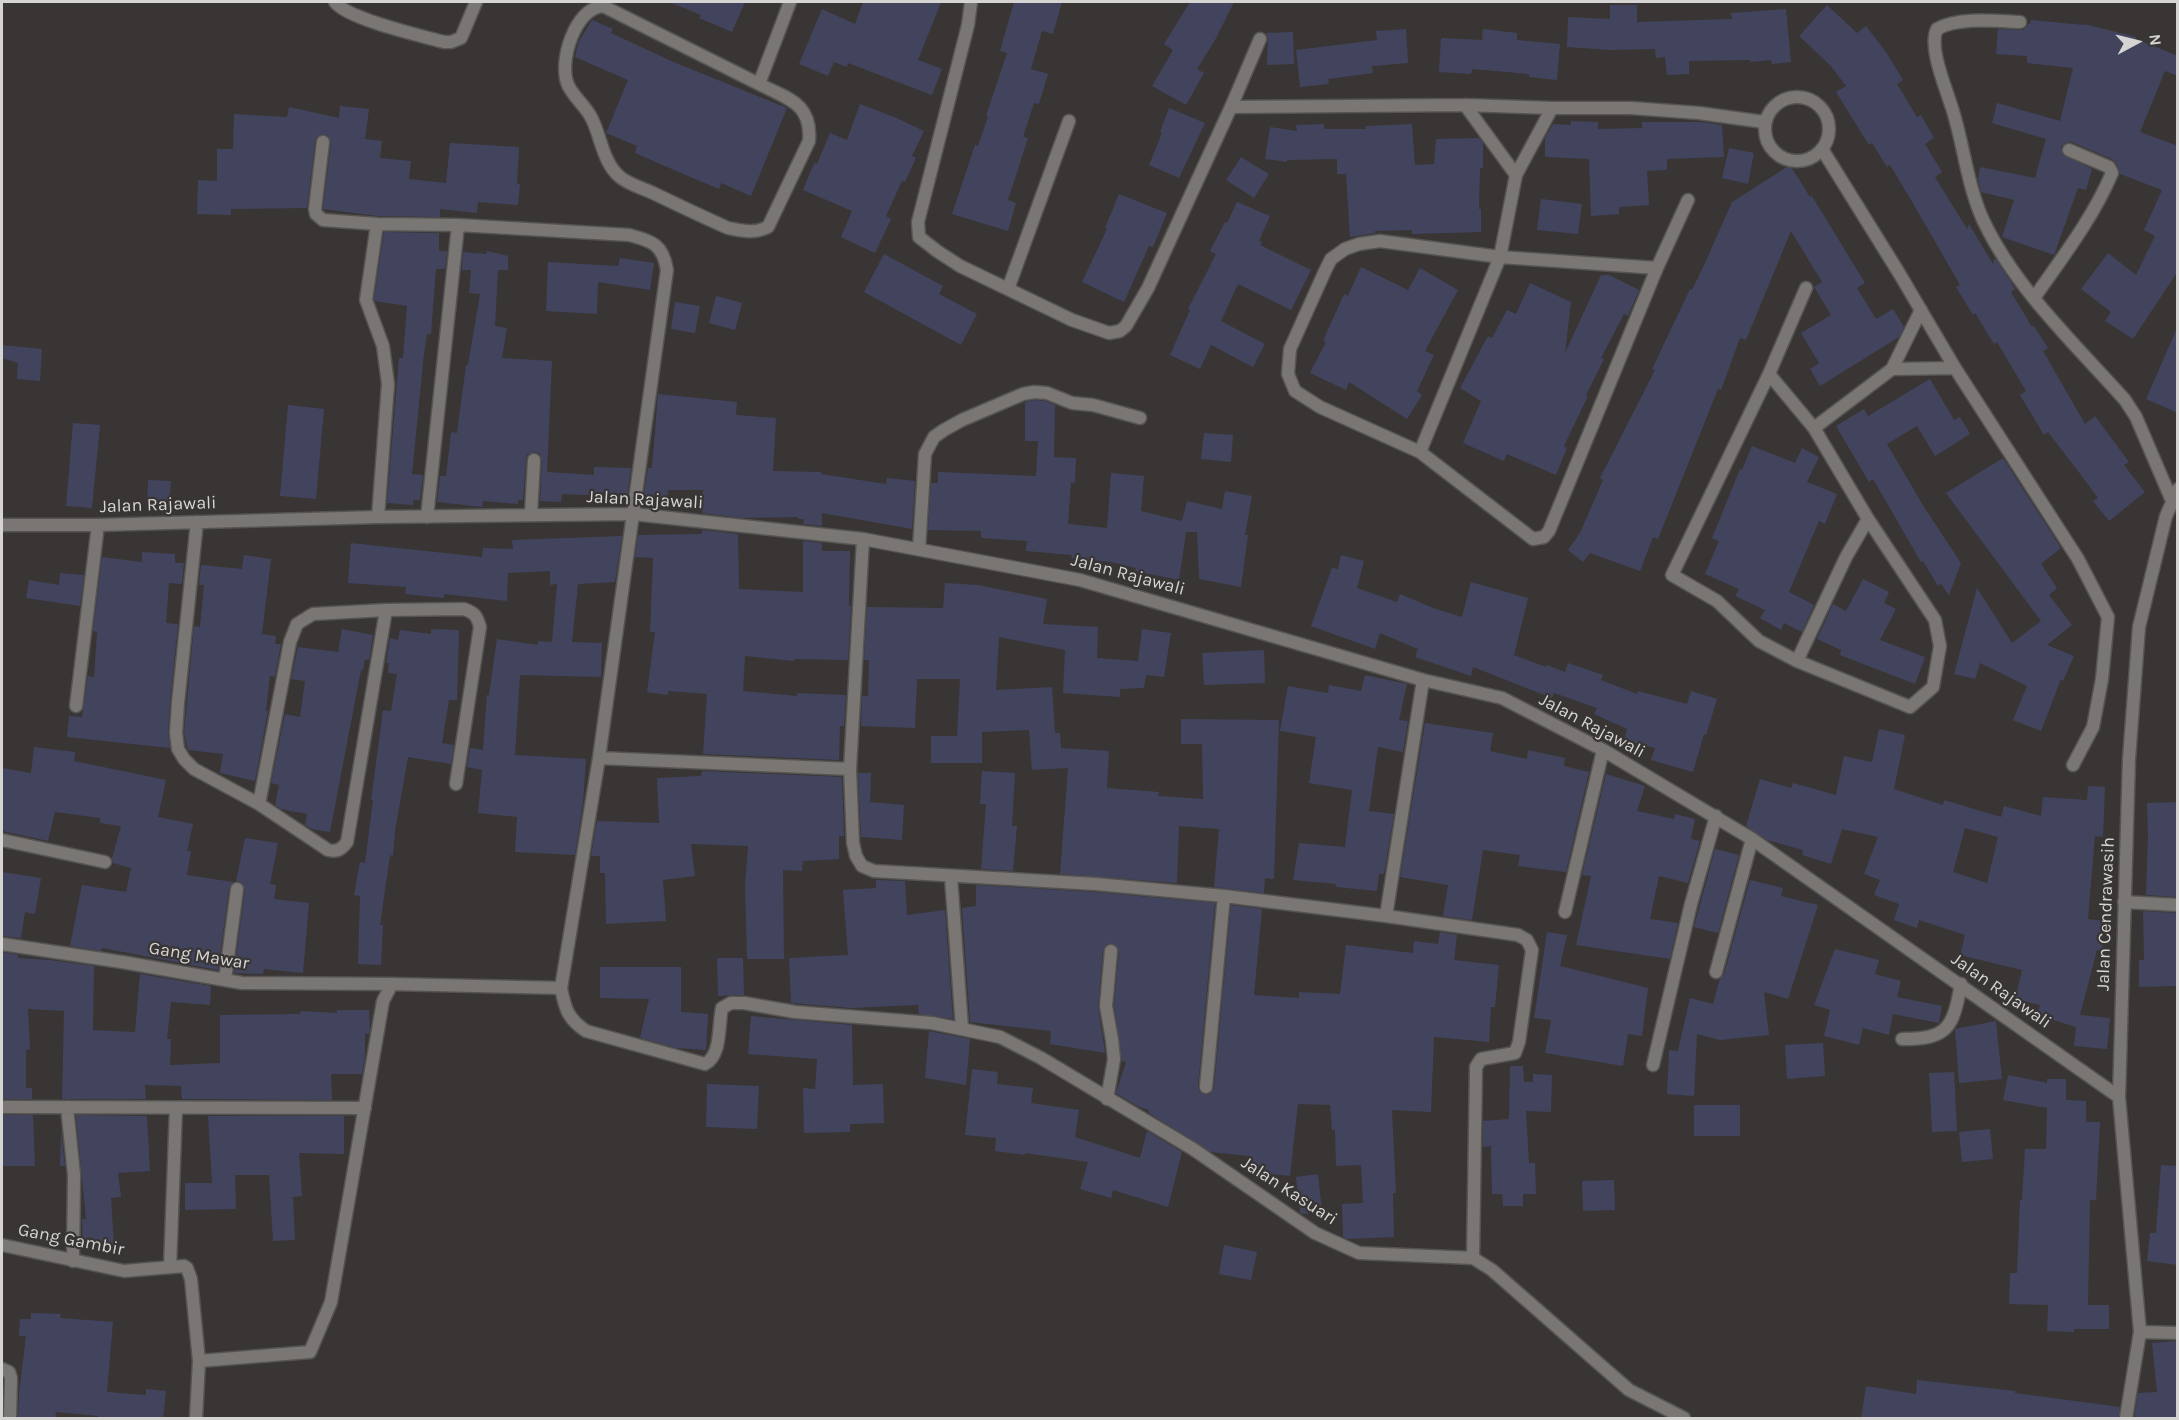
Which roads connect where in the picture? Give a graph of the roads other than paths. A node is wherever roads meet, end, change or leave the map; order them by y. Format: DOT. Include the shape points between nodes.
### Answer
graph roads {
  1 [pos="335,2"];
  2 [pos="476,2"];
  3 [pos="790,2"];
  4 [pos="970,2"];
  5 [pos="2020,22"];
  6 [pos="1260,39"];
  7 [pos="759,84"];
  8 [pos="1465,105"];
  9 [pos="1232,107"];
  10 [pos="1552,108"];
  11 [pos="1069,121"];
  12 [pos="1764,122"];
  13 [pos="323,142"];
  14 [pos="1822,149"];
  15 [pos="2069,150"];
  16 [pos="1516,175"];
  17 [pos="1688,200"];
  18 [pos="377,224"];
  19 [pos="458,225"];
  20 [pos="1500,257"];
  21 [pos="1657,268"];
  22 [pos="1806,288"];
  23 [pos="1008,289"];
  24 [pos="2034,298"];
  25 [pos="1921,310"];
  26 [pos="1955,368"];
  27 [pos="1892,369"];
  28 [pos="1769,374"];
  29 [pos="1140,418"];
  30 [pos="1814,428"];
  31 [pos="1420,452"];
  32 [pos="534,460"];
  33 [pos="2176,498"];
  34 [pos="531,514"];
  35 [pos="633,514"];
  36 [pos="378,517"];
  37 [pos="427,517"];
  38 [pos="1868,519"];
  39 [pos="197,522"];
  40 [pos="2,525"];
  41 [pos="98,525"];
  42 [pos="863,539"];
  43 [pos="920,549"];
  44 [pos="386,610"];
  45 [pos="1797,661"];
  46 [pos="1423,680"];
  47 [pos="76,706"];
  48 [pos="1603,750"];
  49 [pos="598,758"];
  50 [pos="2073,765"];
  51 [pos="849,769"];
  52 [pos="456,783"];
  53 [pos="259,804"];
  54 [pos="1716,816"];
  55 [pos="1752,839"];
  56 [pos="2,840"];
  57 [pos="105,862"];
  58 [pos="951,877"];
  59 [pos="237,889"];
  60 [pos="1224,896"];
  61 [pos="2124,902"];
  62 [pos="2178,905"];
  63 [pos="1565,912"];
  64 [pos="1386,916"];
  65 [pos="2,944"];
  66 [pos="1111,951"];
  67 [pos="1716,972"];
  68 [pos="225,980"];
  69 [pos="392,984"];
  70 [pos="1961,984"];
  71 [pos="561,988"];
  72 [pos="962,1028"];
  73 [pos="1902,1039"];
  74 [pos="1653,1065"];
  75 [pos="1206,1087"];
  76 [pos="2119,1096"];
  77 [pos="1107,1099"];
  78 [pos="2,1107"];
  79 [pos="68,1107"];
  80 [pos="176,1107"];
  81 [pos="365,1108"];
  82 [pos="2,1245"];
  83 [pos="1473,1258"];
  84 [pos="73,1261"];
  85 [pos="170,1267"];
  86 [pos="2140,1332"];
  87 [pos="2178,1333"];
  88 [pos="205,1361"];
  89 [pos="2,1369"];
  90 [pos="10,1419"];
  91 [pos="196,1419"];
  92 [pos="1684,1419"];
  93 [pos="2126,1419"];
  1 -- 2 [label="street" via="381,24 444,42 461,38"];
  3 -- 7 [label="street"];
  4 -- 23 [label="street" via="967,32 918,230 919,237 937,251"];
  5 -- 24 [label="street" via="1952,23 1937,29 1934,42 1984,221 2011,269"];
  6 -- 9 [label="street"];
  7 -- 7 [label="street" via="796,103 807,114 809,141 768,227 745,232 728,228 621,178 606,156 588,110 568,84 564,70 566,52 578,24 589,11 603,6"];
  8 -- 9 [label="street"];
  8 -- 10 [label="street"];
  8 -- 16 [label="street"];
  9 -- 23 [label="street" via="1148,288 1126,326 1109,333"];
  10 -- 12 [label="street" via="1631,108"];
  10 -- 16 [label="street"];
  11 -- 23 [label="street"];
  12 -- 14 [label="street" via="1765,136 1773,152 1789,161 1808,160"];
  12 -- 14 [label="street" via="1778,103 1795,96 1813,100 1826,114 1830,132"];
  13 -- 18 [label="street" via="316,214 323,220"];
  14 -- 25 [label="street"];
  15 -- 24 [label="street" via="2109,167 2112,173 2070,247"];
  16 -- 20 [label="street"];
  17 -- 21 [label="street"];
  18 -- 19 [label="street"];
  18 -- 36 [label="street" via="366,300 383,346 388,384"];
  19 -- 35 [label="street" via="629,235 647,239 665,255 667,270"];
  19 -- 37 [label="street"];
  20 -- 21 [label="street"];
  20 -- 31 [label="street"];
  20 -- 31 [label="street" via="1380,241 1345,249 1331,259 1290,349 1288,374 1295,391 1320,407"];
  21 -- 31 [label="street" via="1544,537 1533,539"];
  22 -- 28 [label="street"];
  24 -- 33 [label="street" via="2125,400"];
  25 -- 26 [label="street"];
  25 -- 27 [label="street"];
  26 -- 27 [label="street"];
  26 -- 50 [label="street" via="2078,559 2108,617 2093,727"];
  27 -- 30 [label="street"];
  28 -- 30 [label="street"];
  28 -- 45 [label="street" via="1672,575 1717,601 1759,641"];
  29 -- 43 [label="street" via="1034,392 944,430 934,437 925,454"];
  30 -- 38 [label="street"];
  32 -- 34 [label="street"];
  33 -- 61 [label="street, Jalan Cendrawasih" via="2166,516 2139,627"];
  34 -- 35 [label="street, Jalan Rajawali"];
  34 -- 37 [label="street, Jalan Rajawali"];
  35 -- 42 [label="street, Jalan Rajawali"];
  35 -- 49 [label="street"];
  36 -- 37 [label="street, Jalan Rajawali"];
  36 -- 39 [label="street, Jalan Rajawali"];
  38 -- 45 [label="street"];
  38 -- 45 [label="street" via="1935,620 1940,646 1933,687 1910,707"];
  39 -- 41 [label="street, Jalan Rajawali"];
  39 -- 53 [label="street" via="178,703 178,749 194,770"];
  40 -- 41 [label="street, Jalan Rajawali"];
  41 -- 47 [label="street"];
  42 -- 43 [label="street, Jalan Rajawali"];
  42 -- 51 [label="street"];
  43 -- 46 [label="street, Jalan Rajawali" via="1080,580"];
  44 -- 52 [label="street" via="464,609 477,616 480,627"];
  44 -- 53 [label="street" via="313,614 297,624 290,642"];
  44 -- 53 [label="street" via="347,843 342,849 328,850"];
  46 -- 48 [label="street, Jalan Rajawali" via="1502,698"];
  46 -- 64 [label="street"];
  48 -- 54 [label="street, Jalan Rajawali"];
  48 -- 63 [label="street"];
  49 -- 51 [label="street"];
  49 -- 71 [label="street"];
  51 -- 58 [label="street" via="853,843 862,866 874,872"];
  54 -- 55 [label="street, Jalan Rajawali"];
  54 -- 74 [label="street"];
  55 -- 67 [label="street"];
  55 -- 70 [label="street, Jalan Rajawali"];
  56 -- 57 [label="street"];
  58 -- 60 [label="street" via="1096,884"];
  58 -- 72 [label="street"];
  59 -- 68 [label="street"];
  60 -- 64 [label="street"];
  60 -- 75 [label="street"];
  61 -- 62 [label="street"];
  61 -- 76 [label="street, Jalan Cendrawasih"];
  64 -- 83 [label="street" via="1518,935 1527,940 1532,950 1515,1053 1481,1059 1476,1067"];
  65 -- 68 [label="street, Gang Mawar"];
  66 -- 77 [label="street" via="1106,1006 1114,1059"];
  68 -- 69 [label="street, Gang Mawar"];
  69 -- 71 [label="street, Gang Mawar"];
  69 -- 81 [label="street" via="383,1001"];
  70 -- 73 [label="street" via="1957,1003 1941,1034"];
  70 -- 76 [label="street, Jalan Rajawali"];
  71 -- 72 [label="street, Jalan Kasuari" via="570,1017 586,1030 705,1064 716,1050 722,1008 731,1003"];
  72 -- 77 [label="street, Jalan Kasuari" via="999,1037"];
  76 -- 86 [label="street, Jalan Cendrawasih"];
  77 -- 83 [label="street, Jalan Kasuari" via="1193,1149 1315,1233 1359,1253"];
  78 -- 79 [label="street"];
  79 -- 80 [label="street"];
  79 -- 84 [label="street" via="74,1175"];
  80 -- 81 [label="street"];
  80 -- 85 [label="street"];
  81 -- 88 [label="street" via="332,1302 310,1352"];
  82 -- 84 [label="street, Gang Gambir"];
  83 -- 92 [label="street" via="1492,1270 1629,1390"];
  84 -- 85 [label="street, Gang Gambir" via="124,1270"];
  85 -- 88 [label="street" via="184,1266 189,1272"];
  86 -- 87 [label="street"];
  86 -- 93 [label="street, Jalan Cendrawasih"];
  88 -- 91 [label="street"];
  89 -- 90 [label="street" via="11,1378"];
}
